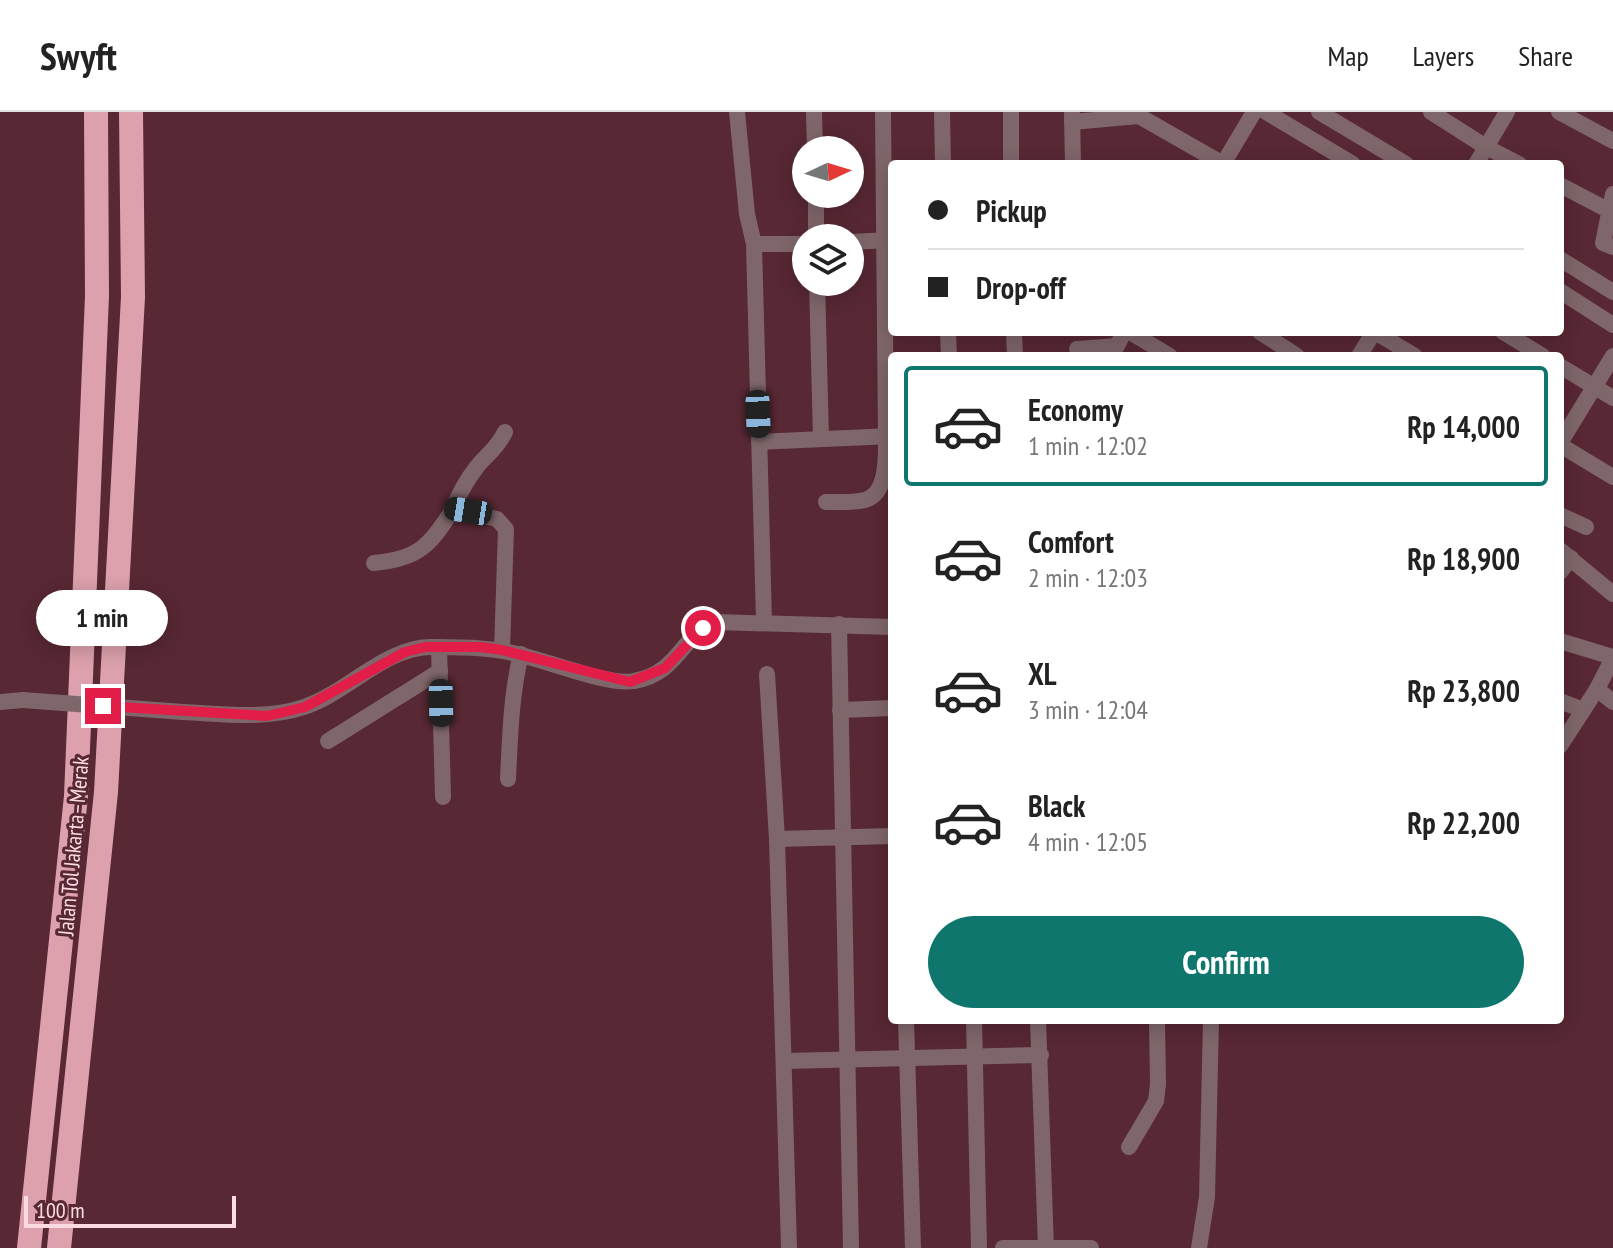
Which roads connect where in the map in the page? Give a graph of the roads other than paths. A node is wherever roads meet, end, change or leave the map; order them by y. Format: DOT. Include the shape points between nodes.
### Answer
graph roads {
  1 [pos="96,112"];
  2 [pos="131,112"];
  3 [pos="737,112"];
  4 [pos="814,112"];
  5 [pos="883,112"];
  6 [pos="942,112"];
  7 [pos="1011,112"];
  8 [pos="1254,112"];
  9 [pos="1266,112"];
  10 [pos="1319,112"];
  11 [pos="1431,112"];
  12 [pos="1507,112"];
  13 [pos="1559,112"];
  14 [pos="1072,117"];
  15 [pos="815,136"];
  16 [pos="1613,141"];
  17 [pos="1486,147"];
  18 [pos="943,160"];
  19 [pos="1011,160"];
  20 [pos="1073,160"];
  21 [pos="1216,160"];
  22 [pos="1225,160"];
  23 [pos="1346,160"];
  24 [pos="1399,160"];
  25 [pos="1478,160"];
  26 [pos="1511,160"];
  27 [pos="1564,186"];
  28 [pos="1611,202"];
  29 [pos="888,240"];
  30 [pos="864,241"];
  31 [pos="754,244"];
  32 [pos="792,244"];
  33 [pos="1613,247"];
  34 [pos="1564,261"];
  35 [pos="1613,292"];
  36 [pos="1564,294"];
  37 [pos="817,296"];
  38 [pos="1613,325"];
  39 [pos="1124,336"];
  40 [pos="1134,336"];
  41 [pos="1266,336"];
  42 [pos="1381,336"];
  43 [pos="1510,336"];
  44 [pos="1077,346"];
  45 [pos="1163,352"];
  46 [pos="1291,352"];
  47 [pos="1408,352"];
  48 [pos="1536,352"];
  49 [pos="1613,356"];
  50 [pos="1564,368"];
  51 [pos="1593,386"];
  52 [pos="1613,398"];
  53 [pos="505,432"];
  54 [pos="888,436"];
  55 [pos="1564,437"];
  56 [pos="821,439"];
  57 [pos="759,442"];
  58 [pos="888,442"];
  59 [pos="1564,446"];
  60 [pos="1613,477"];
  61 [pos="826,502"];
  62 [pos="453,509"];
  63 [pos="1564,517"];
  64 [pos="1586,527"];
  65 [pos="1566,554"];
  66 [pos="374,563"];
  67 [pos="1613,594"];
  68 [pos="764,621"];
  69 [pos="839,624"];
  70 [pos="888,627"];
  71 [pos="1564,642"];
  72 [pos="439,647"];
  73 [pos="502,650"];
  74 [pos="521,654"];
  75 [pos="1613,658"];
  76 [pos="440,671"];
  77 [pos="767,674"];
  78 [pos="1597,689"];
  79 [pos="0,702"];
  80 [pos="1613,702"];
  81 [pos="1564,703"];
  82 [pos="888,708"];
  83 [pos="840,710"];
  84 [pos="1583,710"];
  85 [pos="1564,740"];
  86 [pos="328,741"];
  87 [pos="508,779"];
  88 [pos="443,797"];
  89 [pos="843,836"];
  90 [pos="888,836"];
  91 [pos="777,839"];
  92 [pos="906,1024"];
  93 [pos="974,1024"];
  94 [pos="1038,1024"];
  95 [pos="1157,1024"];
  96 [pos="1211,1024"];
  97 [pos="1041,1055"];
  98 [pos="975,1056"];
  99 [pos="907,1057"];
  100 [pos="848,1060"];
  101 [pos="785,1061"];
  102 [pos="1129,1147"];
  103 [pos="1046,1247"];
  104 [pos="29,1248"];
  105 [pos="59,1248"];
  106 [pos="789,1248"];
  107 [pos="851,1248"];
  108 [pos="913,1248"];
  109 [pos="979,1248"];
  110 [pos="1003,1248"];
  111 [pos="1091,1248"];
  112 [pos="1199,1248"];
  1 -- 104 [label="highway, Jalan Tol Jakarta–Merak" via="97,296 76,796"];
  2 -- 105 [label="highway, Jalan Tol Jakarta–Merak" via="133,297 106,792"];
  3 -- 31 [label="street"];
  4 -- 15 [label="street"];
  5 -- 29 [label="street"];
  6 -- 18 [label="street"];
  7 -- 19 [label="street"];
  8 -- 22 [label="street"];
  9 -- 23 [label="street"];
  10 -- 24 [label="street"];
  11 -- 17 [label="street"];
  12 -- 17 [label="street"];
  13 -- 16 [label="street"];
  14 -- 20 [label="street"];
  14 -- 21 [label="street" via="1139,116"];
  17 -- 25 [label="street"];
  17 -- 26 [label="street"];
  27 -- 28 [label="street"];
  28 -- 33 [label="street" via="1603,243"];
  29 -- 30 [label="street"];
  31 -- 32 [label="street"];
  31 -- 57 [label="street"];
  34 -- 35 [label="street"];
  36 -- 38 [label="street"];
  37 -- 56 [label="street"];
  39 -- 44 [label="street" via="1113,347"];
  40 -- 45 [label="street"];
  41 -- 46 [label="street"];
  42 -- 47 [label="street"];
  43 -- 48 [label="street"];
  49 -- 51 [label="street"];
  50 -- 51 [label="street"];
  51 -- 52 [label="street"];
  51 -- 55 [label="street"];
  53 -- 62 [label="street" via="464,484"];
  54 -- 56 [label="street"];
  56 -- 57 [label="street"];
  57 -- 68 [label="street"];
  58 -- 61 [label="street" via="876,494 868,500"];
  59 -- 60 [label="street"];
  62 -- 66 [label="street" via="417,553"];
  62 -- 73 [label="street" via="497,519 506,529"];
  63 -- 64 [label="street"];
  65 -- 67 [label="street"];
  68 -- 69 [label="street"];
  68 -- 74 [label="street" via="711,623 665,668 630,682"];
  69 -- 70 [label="street"];
  69 -- 83 [label="street"];
  71 -- 75 [label="street"];
  72 -- 73 [label="street"];
  72 -- 76 [label="street"];
  72 -- 79 [label="street, bridge" via="405,652 305,707 267,716"];
  73 -- 74 [label="street"];
  74 -- 87 [label="street"];
  75 -- 78 [label="street"];
  76 -- 86 [label="street"];
  76 -- 88 [label="street"];
  77 -- 91 [label="street"];
  78 -- 80 [label="street"];
  78 -- 84 [label="street"];
  81 -- 84 [label="street"];
  82 -- 83 [label="street"];
  83 -- 89 [label="street"];
  84 -- 85 [label="street"];
  89 -- 90 [label="street"];
  89 -- 91 [label="street"];
  89 -- 100 [label="street"];
  91 -- 101 [label="street"];
  92 -- 99 [label="street"];
  93 -- 98 [label="street"];
  94 -- 97 [label="street"];
  95 -- 102 [label="street" via="1156,1101"];
  96 -- 112 [label="street" via="1207,1197"];
  97 -- 98 [label="street"];
  97 -- 103 [label="street"];
  98 -- 99 [label="street"];
  98 -- 109 [label="street"];
  99 -- 100 [label="street"];
  99 -- 108 [label="street"];
  100 -- 101 [label="street"];
  100 -- 107 [label="street"];
  101 -- 106 [label="street"];
  103 -- 110 [label="street"];
  103 -- 111 [label="street"];
}
